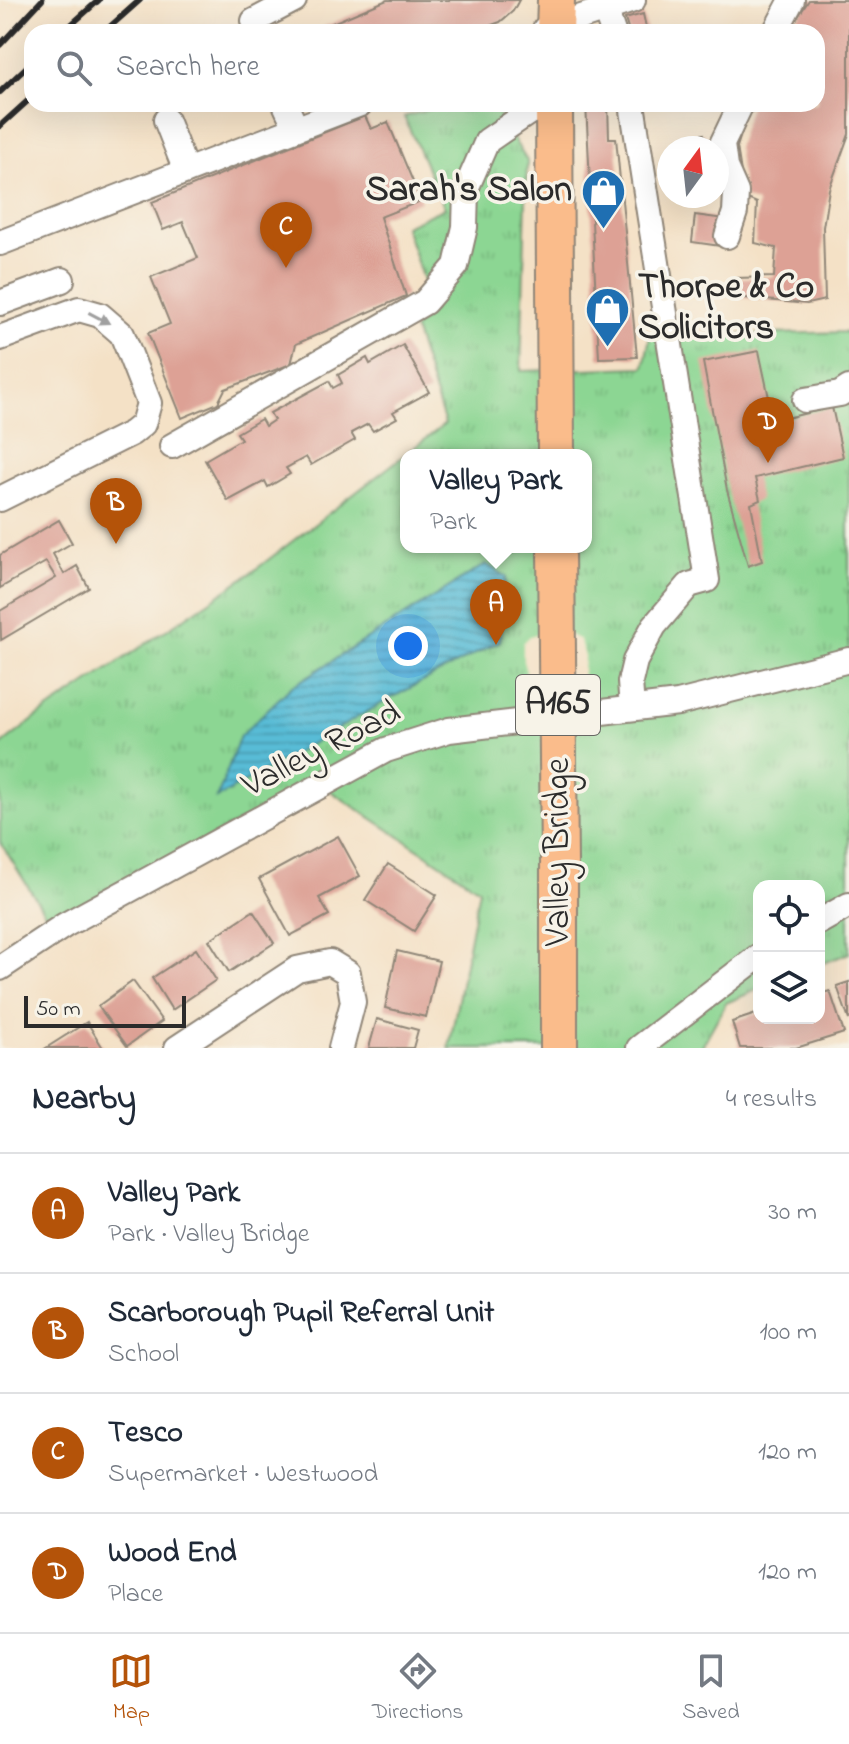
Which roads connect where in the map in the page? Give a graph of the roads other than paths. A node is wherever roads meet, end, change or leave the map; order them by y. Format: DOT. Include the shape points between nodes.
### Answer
graph roads {
  1 [pos="633,0"];
  2 [pos="792,0"];
  3 [pos="291,1"];
  4 [pos="253,18"];
  5 [pos="551,18"];
  6 [pos="609,20"];
  7 [pos="779,24"];
  8 [pos="289,112"];
  9 [pos="339,112"];
  10 [pos="529,112"];
  11 [pos="538,112"];
  12 [pos="633,112"];
  13 [pos="737,112"];
  14 [pos="166,120"];
  15 [pos="296,128"];
  16 [pos="186,171"];
  17 [pos="727,236"];
  18 [pos="0,243"];
  19 [pos="62,280"];
  20 [pos="0,303"];
  21 [pos="0,338"];
  22 [pos="849,388"];
  23 [pos="805,400"];
  24 [pos="172,446"];
  25 [pos="556,449"];
  26 [pos="0,499"];
  27 [pos="556,553"];
  28 [pos="849,660"];
  29 [pos="632,708"];
  30 [pos="849,905"];
  31 [pos="825,919"];
  32 [pos="753,961"];
  33 [pos="0,968"];
  34 [pos="177,1048"];
  35 [pos="341,1048"];
  36 [pos="559,1048"];
  37 [pos="639,1048"];
  1 -- 6 [label="street"];
  2 -- 7 [label="street"];
  3 -- 4 [label="street"];
  5 -- 6 [label="street"];
  8 -- 15 [label="street"];
  9 -- 15 [label="street"];
  10 -- 24 [label="street" via="487,141 476,159 466,189 456,266 425,302"];
  11 -- 25 [label="highway" via="554,160"];
  12 -- 29 [label="street" via="707,580 689,585 654,626 635,661"];
  13 -- 17 [label="street" via="722,144 736,192"];
  14 -- 16 [label="street"];
  15 -- 16 [label="street"];
  16 -- 18 [label="street"];
  19 -- 20 [label="street"];
  21 -- 26 [label="street, one-way" via="79,309 100,315 122,334 149,403 143,424 132,433"];
  22 -- 23 [label="street"];
  27 -- 36 [label="highway, Valley Bridge / A165, bridge"];
  28 -- 29 [label="street, Valley Road" via="678,703"];
  29 -- 33 [label="street, Valley Road" via="449,730 386,750 65,925"];
  30 -- 31 [label="street"];
  32 -- 37 [label="street"];
  34 -- 35 [label="street" via="297,969 330,962 348,973 353,1002"];
}
